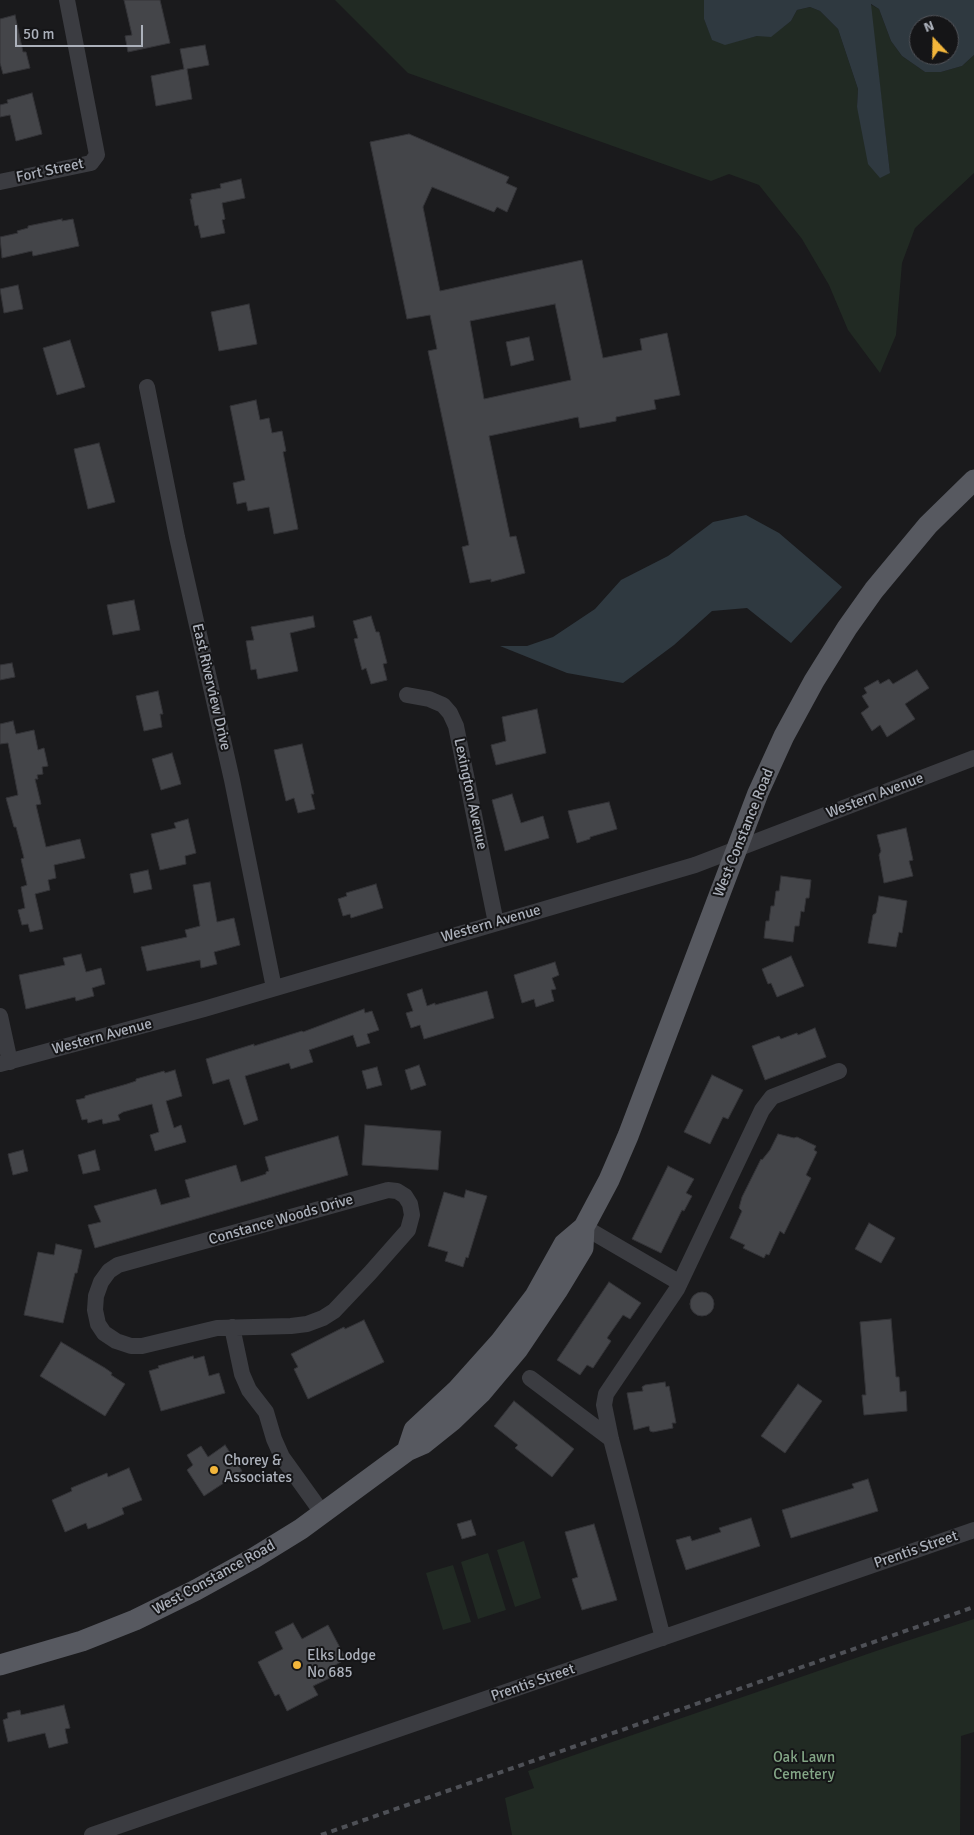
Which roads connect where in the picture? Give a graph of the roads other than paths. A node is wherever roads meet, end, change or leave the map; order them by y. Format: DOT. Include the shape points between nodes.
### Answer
graph roads {
  1 [pos="67,0"];
  2 [pos="0,182"];
  3 [pos="147,386"];
  4 [pos="974,480"];
  5 [pos="407,695"];
  6 [pos="974,758"];
  7 [pos="737,850"];
  8 [pos="496,923"];
  9 [pos="274,988"];
  10 [pos="0,1016"];
  11 [pos="5,1063"];
  12 [pos="840,1071"];
  13 [pos="584,1227"];
  14 [pos="680,1283"];
  15 [pos="232,1327"];
  16 [pos="530,1378"];
  17 [pos="611,1439"];
  18 [pos="324,1514"];
  19 [pos="974,1530"];
  20 [pos="663,1638"];
  21 [pos="0,1664"];
  22 [pos="92,1835"];
  1 -- 2 [label="street, Fort Street" via="97,155 91,163"];
  3 -- 9 [label="street, East Riverview Drive"];
  4 -- 7 [label="main road, West Constance Road" via="900,556 842,636 784,736"];
  5 -- 8 [label="street, Lexington Avenue" via="443,705 456,726"];
  6 -- 7 [label="street, Western Avenue"];
  7 -- 8 [label="street, Western Avenue" via="695,866"];
  7 -- 13 [label="main road, West Constance Road" via="628,1136"];
  8 -- 9 [label="street, Western Avenue"];
  9 -- 11 [label="street, Western Avenue"];
  10 -- 11 [label="street"];
  12 -- 14 [label="street" via="772,1098 762,1110"];
  13 -- 14 [label="street"];
  13 -- 18 [label="main road, West Constance Road" via="583,1248 557,1290 518,1349 481,1393 423,1444 406,1451"];
  14 -- 17 [label="street" via="606,1394 604,1405"];
  15 -- 15 [label="street, Constance Woods Drive" via="131,1346 104,1333 98,1324 96,1296 101,1282 118,1265 388,1190 405,1196 412,1215 408,1230 334,1311 307,1324"];
  15 -- 18 [label="street" via="242,1374 249,1390 266,1412 282,1457"];
  16 -- 17 [label="street"];
  17 -- 20 [label="street"];
  18 -- 21 [label="main road, West Constance Road" via="238,1567 135,1620 74,1643"];
  19 -- 20 [label="street, Prentis Street"];
  20 -- 22 [label="street, Prentis Street"];
}
